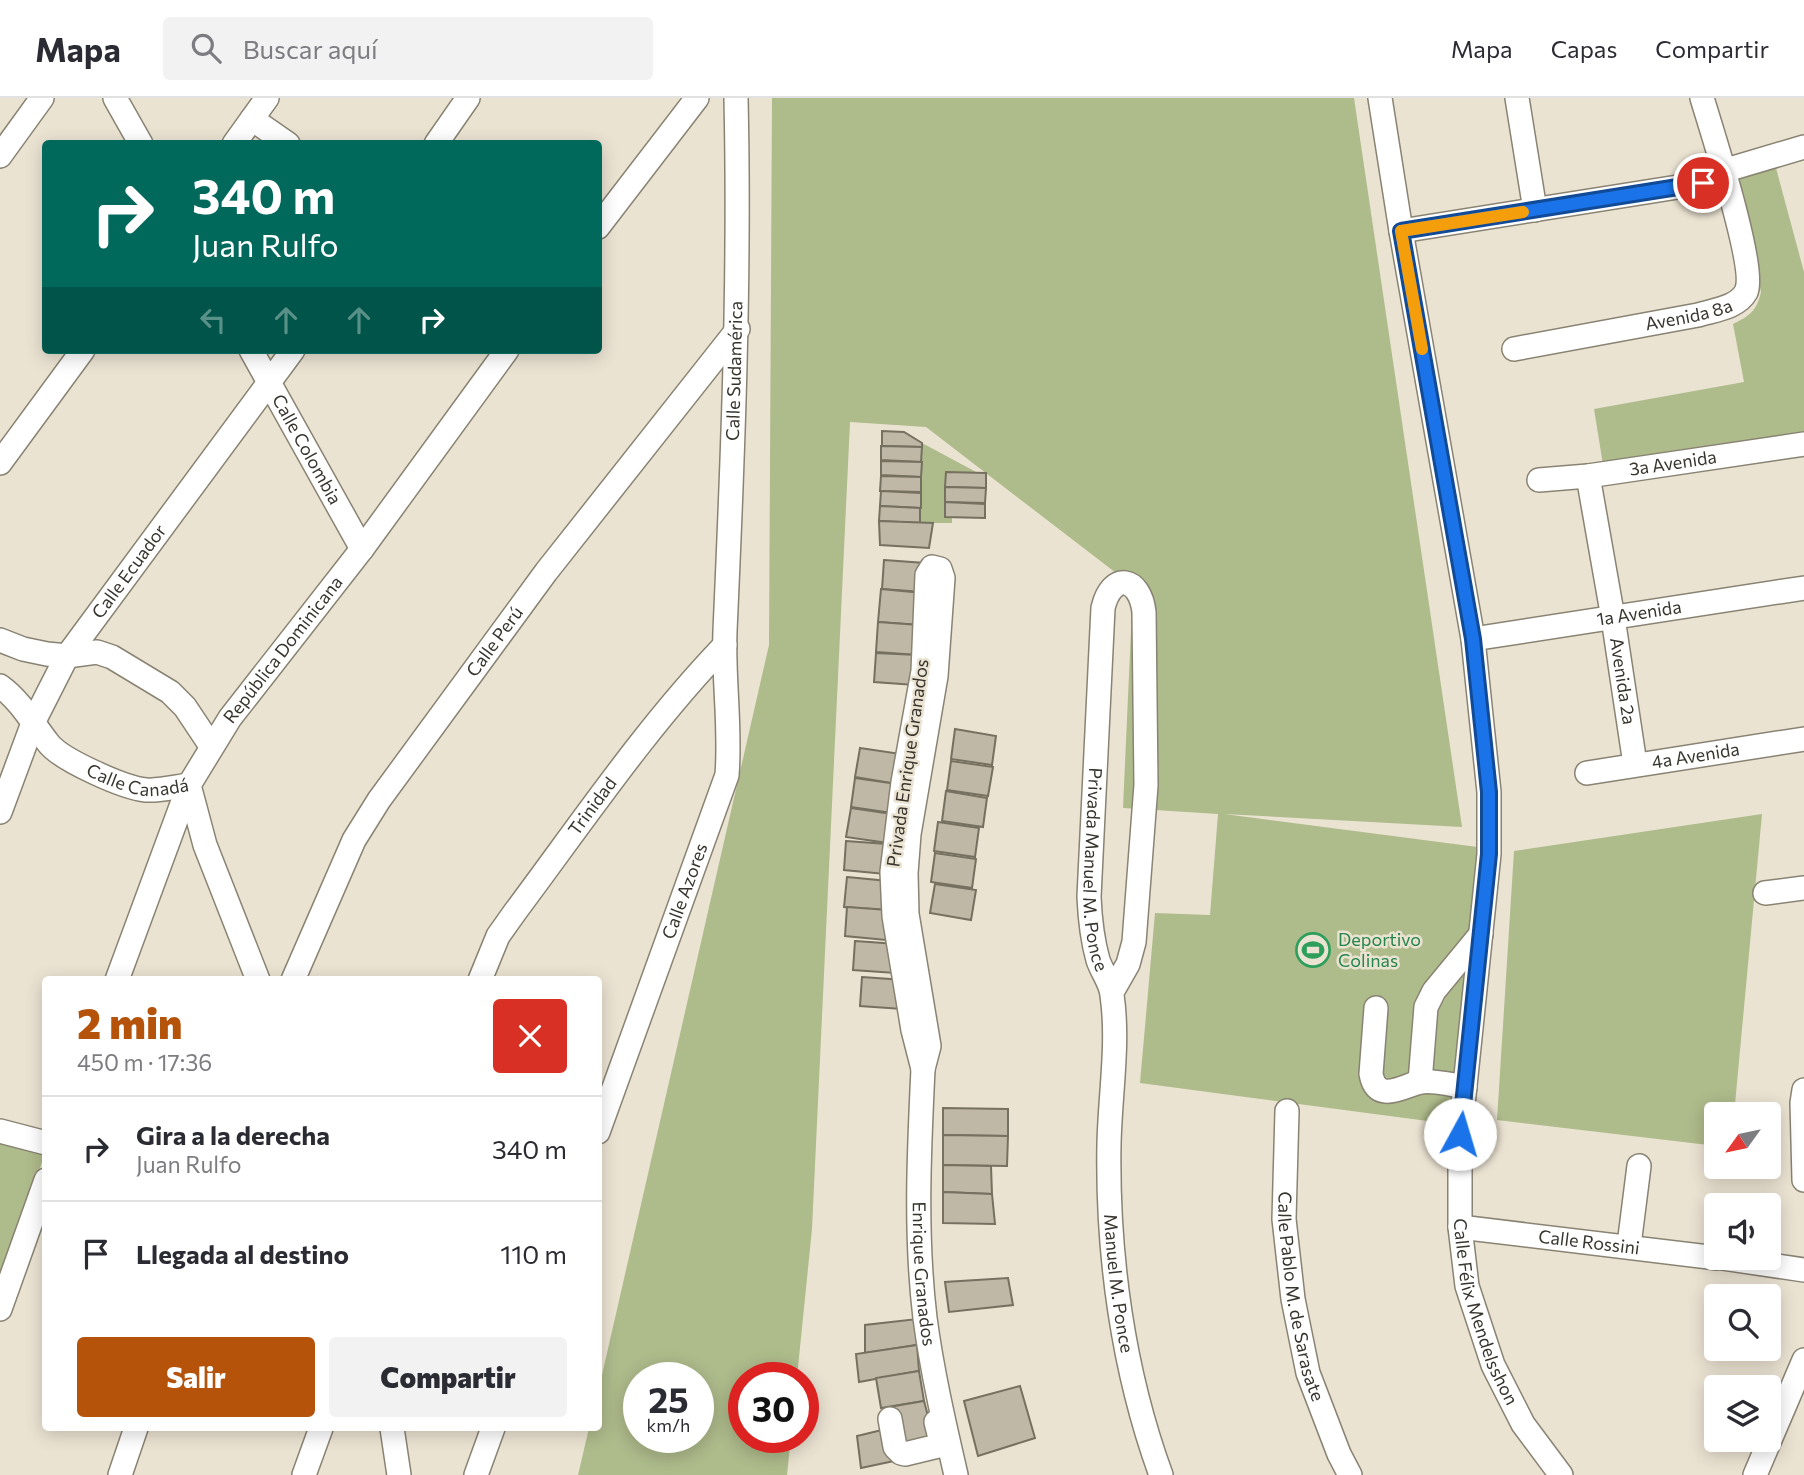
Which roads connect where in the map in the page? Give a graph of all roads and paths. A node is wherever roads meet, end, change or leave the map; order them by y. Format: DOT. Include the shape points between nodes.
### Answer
graph roads {
  1 [pos="42,98"];
  2 [pos="115,98"];
  3 [pos="267,98"];
  4 [pos="468,98"];
  5 [pos="697,98"];
  6 [pos="736,98"];
  7 [pos="1380,98"];
  8 [pos="1517,98"];
  9 [pos="1702,98"];
  10 [pos="252,119"];
  11 [pos="139,140"];
  12 [pos="237,140"];
  13 [pos="282,140"];
  14 [pos="439,140"];
  15 [pos="1804,147"];
  16 [pos="0,156"];
  17 [pos="1723,171"];
  18 [pos="1535,210"];
  19 [pos="602,222"];
  20 [pos="1401,231"];
  21 [pos="738,329"];
  22 [pos="1514,349"];
  23 [pos="80,354"];
  24 [pos="253,354"];
  25 [pos="290,354"];
  26 [pos="504,354"];
  27 [pos="269,386"];
  28 [pos="1804,444"];
  29 [pos="0,463"];
  30 [pos="1588,476"];
  31 [pos="1539,480"];
  32 [pos="362,549"];
  33 [pos="1804,588"];
  34 [pos="1613,618"];
  35 [pos="1473,639"];
  36 [pos="0,640"];
  37 [pos="725,645"];
  38 [pos="66,656"];
  39 [pos="0,686"];
  40 [pos="33,723"];
  41 [pos="1804,739"];
  42 [pos="211,746"];
  43 [pos="1635,764"];
  44 [pos="1587,773"];
  45 [pos="189,785"];
  46 [pos="0,812"];
  47 [pos="1804,888"];
  48 [pos="1765,893"];
  49 [pos="1481,934"];
  50 [pos="118,976"];
  51 [pos="256,976"];
  52 [pos="295,976"];
  53 [pos="482,976"];
  54 [pos="1112,992"];
  55 [pos="1376,1008"];
  56 [pos="923,1069"];
  57 [pos="1420,1082"];
  58 [pos="1465,1087"];
  59 [pos="1111,1088"];
  60 [pos="1804,1090"];
  61 [pos="1287,1111"];
  62 [pos="602,1121"];
  63 [pos="0,1130"];
  64 [pos="42,1142"];
  65 [pos="1639,1166"];
  66 [pos="1804,1180"];
  67 [pos="42,1191"];
  68 [pos="1460,1227"];
  69 [pos="1629,1245"];
  70 [pos="1704,1256"];
  71 [pos="1781,1267"];
  72 [pos="1804,1270"];
  73 [pos="0,1309"];
  74 [pos="1804,1363"];
  75 [pos="937,1389"];
  76 [pos="890,1419"];
  77 [pos="135,1431"];
  78 [pos="320,1431"];
  79 [pos="392,1431"];
  80 [pos="492,1431"];
  81 [pos="120,1475"];
  82 [pos="304,1475"];
  83 [pos="399,1475"];
  84 [pos="476,1475"];
  85 [pos="956,1475"];
  86 [pos="1161,1475"];
  87 [pos="1350,1475"];
  88 [pos="1561,1475"];
  89 [pos="1755,1475"];
  1 -- 16 [label="street"];
  2 -- 11 [label="street"];
  3 -- 10 [label="street"];
  4 -- 14 [label="street"];
  5 -- 19 [label="street"];
  6 -- 21 [label="street, Calle Sudamérica"];
  7 -- 20 [label="street, Calle Félix Mendelsshon"];
  8 -- 18 [label="street"];
  9 -- 17 [label="street, Avenida 8a"];
  10 -- 12 [label="street"];
  10 -- 13 [label="street"];
  15 -- 17 [label="street"];
  17 -- 18 [label="street" via="1703,183"];
  17 -- 22 [label="street, Avenida 8a" via="1748,280 1744,295 1726,307 1698,315"];
  18 -- 20 [label="street"];
  20 -- 35 [label="street, Calle Félix Mendelsshon"];
  21 -- 37 [label="street, Calle Sudamérica"];
  21 -- 52 [label="street, Calle Perú" via="546,572 379,800 348,852"];
  23 -- 29 [label="street"];
  24 -- 27 [label="street, Calle Colombia"];
  25 -- 27 [label="street, Calle Ecuador"];
  26 -- 32 [label="street, República Dominicana"];
  27 -- 32 [label="street, Calle Colombia"];
  27 -- 38 [label="street, Calle Ecuador"];
  28 -- 30 [label="street, 3a Avenida"];
  30 -- 31 [label="street, 3a Avenida"];
  30 -- 34 [label="street, Avenida 2a"];
  32 -- 42 [label="street, República Dominicana"];
  33 -- 34 [label="street, 1a Avenida"];
  34 -- 35 [label="street, 1a Avenida"];
  34 -- 43 [label="street, Avenida 2a"];
  35 -- 49 [label="street, Calle Félix Mendelsshon" via="1489,792"];
  36 -- 38 [label="street"];
  37 -- 53 [label="street, Trinidad" via="641,743 515,912 498,936"];
  37 -- 62 [label="street, Calle Azores" via="727,775"];
  38 -- 40 [label="street, Calle Ecuador"];
  38 -- 42 [label="street" via="97,652 112,657 170,692"];
  39 -- 40 [label="street, Calle Canadá"];
  40 -- 45 [label="street, Calle Canadá" via="63,757 126,786 147,790"];
  40 -- 46 [label="street, Calle Ecuador"];
  41 -- 43 [label="street, 4a Avenida"];
  42 -- 45 [label="street, República Dominicana"];
  43 -- 44 [label="street, 4a Avenida"];
  45 -- 50 [label="street, República Dominicana"];
  45 -- 51 [label="street, Calle Canadá" via="205,845"];
  47 -- 48 [label="street"];
  49 -- 57 [label="street" via="1426,1007"];
  49 -- 58 [label="street, Calle Félix Mendelsshon"];
  54 -- 54 [label="street, Privada Manuel M. Ponce" via="1091,932 1089,897 1103,607 1107,592 1116,584 1127,583 1142,600 1146,785 1134,942"];
  54 -- 59 [label="street, Privada Manuel M. Ponce"];
  55 -- 57 [label="street" via="1373,1082 1378,1088 1396,1091"];
  56 -- 56 [label="street, Privada Enrique Granados" via="929,1046 907,914 906,873 936,676 943,578 936,567 927,575 923,671 892,873 894,916"];
  56 -- 75 [label="street, Enrique Granados" via="920,1248"];
  57 -- 58 [label="street"];
  58 -- 68 [label="street, Calle Félix Mendelsshon"];
  59 -- 86 [label="street, Manuel M. Ponce" via="1112,1248 1127,1356"];
  60 -- 66 [label="street"];
  61 -- 87 [label="street, Calle Pablo M. de Sarasate" via="1284,1219 1293,1299 1308,1373"];
  63 -- 64 [label="street"];
  65 -- 69 [label="street"];
  67 -- 73 [label="street"];
  68 -- 69 [label="street, Calle Rossini"];
  68 -- 88 [label="street, Calle Félix Mendelsshon" via="1467,1286 1493,1365 1523,1424"];
  69 -- 70 [label="street, Calle Rossini"];
  71 -- 72 [label="street"];
  74 -- 89 [label="street"];
  75 -- 76 [label="street" via="929,1397 938,1446 901,1453 895,1447"];
  75 -- 85 [label="street, Enrique Granados"];
  77 -- 81 [label="street"];
  78 -- 82 [label="street"];
  79 -- 83 [label="street"];
  80 -- 84 [label="street"];
}
